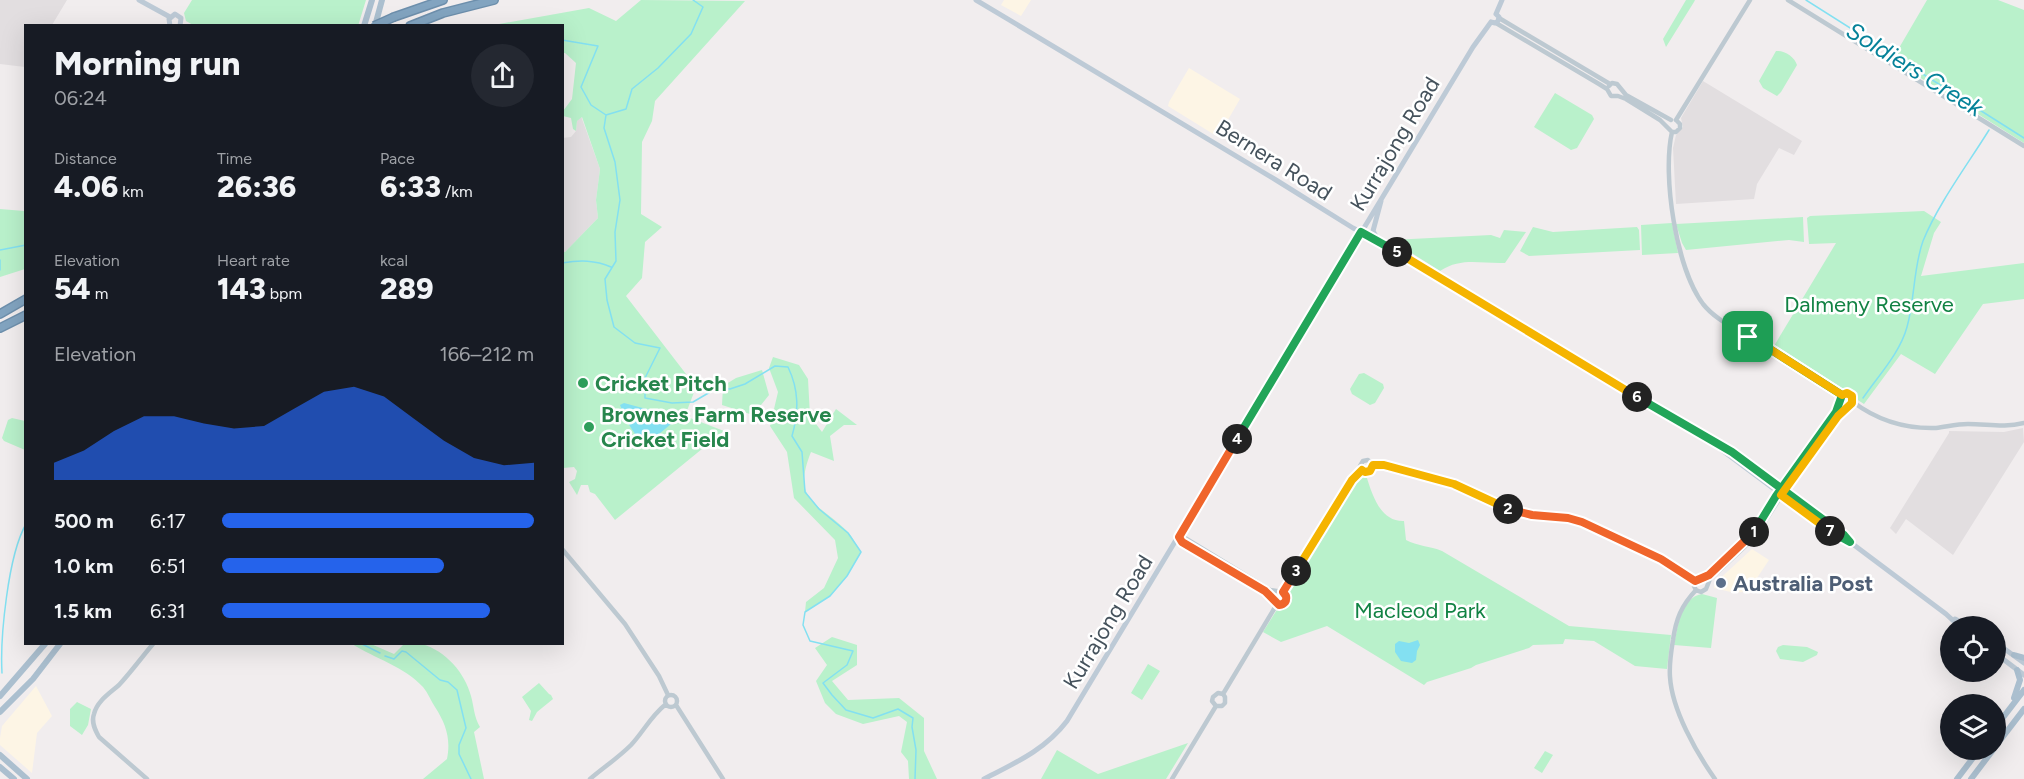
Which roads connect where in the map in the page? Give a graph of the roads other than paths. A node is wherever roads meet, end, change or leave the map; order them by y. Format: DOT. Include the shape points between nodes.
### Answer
graph roads {
  1 [pos="139,0"];
  2 [pos="372,0"];
  3 [pos="382,0"];
  4 [pos="443,0"];
  5 [pos="494,0"];
  6 [pos="976,0"];
  7 [pos="1502,0"];
  8 [pos="1750,0"];
  9 [pos="1788,0"];
  10 [pos="170,17"];
  11 [pos="1496,19"];
  12 [pos="169,24"];
  13 [pos="182,24"];
  14 [pos="365,24"];
  15 [pos="375,24"];
  16 [pos="378,24"];
  17 [pos="416,24"];
  18 [pos="1609,87"];
  19 [pos="1621,89"];
  20 [pos="1618,96"];
  21 [pos="1673,120"];
  22 [pos="1667,126"];
  23 [pos="1672,132"];
  24 [pos="2024,146"];
  25 [pos="1382,198"];
  26 [pos="1361,232"];
  27 [pos="1379,241"];
  28 [pos="24,300"];
  29 [pos="0,314"];
  30 [pos="24,316"];
  31 [pos="0,330"];
  32 [pos="1748,337"];
  33 [pos="1759,342"];
  34 [pos="1841,398"];
  35 [pos="1850,404"];
  36 [pos="2024,423"];
  37 [pos="1373,465"];
  38 [pos="1362,470"];
  39 [pos="1782,492"];
  40 [pos="1179,537"];
  41 [pos="564,551"];
  42 [pos="1702,579"];
  43 [pos="1695,581"];
  44 [pos="1707,585"];
  45 [pos="1696,590"];
  46 [pos="1280,592"];
  47 [pos="1273,598"];
  48 [pos="1277,604"];
  49 [pos="1946,614"];
  50 [pos="1950,616"];
  51 [pos="44,645"];
  52 [pos="59,645"];
  53 [pos="152,645"];
  54 [pos="2006,650"];
  55 [pos="2014,655"];
  56 [pos="2024,658"];
  57 [pos="2006,662"];
  58 [pos="2024,663"];
  59 [pos="2017,670"];
  60 [pos="2024,675"];
  61 [pos="2024,690"];
  62 [pos="1223,694"];
  63 [pos="668,695"];
  64 [pos="0,696"];
  65 [pos="666,704"];
  66 [pos="676,705"];
  67 [pos="1216,706"];
  68 [pos="2024,709"];
  69 [pos="0,712"];
  70 [pos="2007,712"];
  71 [pos="2006,733"];
  72 [pos="0,755"];
  73 [pos="1971,760"];
  74 [pos="1986,760"];
  75 [pos="0,767"];
  76 [pos="14,779"];
  77 [pos="27,779"];
  78 [pos="147,779"];
  79 [pos="590,779"];
  80 [pos="723,779"];
  81 [pos="984,779"];
  82 [pos="1172,779"];
  83 [pos="1715,779"];
  84 [pos="1957,779"];
  85 [pos="1971,779"];
  1 -- 10 [label="main road"];
  2 -- 14 [label="main road"];
  3 -- 15 [label="main road"];
  4 -- 16 [label="highway, bridge"];
  5 -- 17 [label="highway"];
  6 -- 26 [label="main road, Bernera Road"];
  7 -- 11 [label="main road, Kurrajong Road"];
  8 -- 21 [label="street"];
  9 -- 24 [label="street"];
  10 -- 12 [label="main road"];
  10 -- 13 [label="main road" via="178,15"];
  11 -- 18 [label="street"];
  11 -- 25 [label="main road, Kurrajong Road" via="1473,46"];
  18 -- 19 [label="street" via="1616,83"];
  18 -- 20 [label="street" via="1611,96"];
  19 -- 20 [label="street"];
  19 -- 21 [label="street" via="1628,97"];
  20 -- 22 [label="street"];
  21 -- 22 [label="street"];
  21 -- 23 [label="street" via="1680,128"];
  22 -- 23 [label="street"];
  23 -- 32 [label="street" via="1669,152 1673,215 1681,256 1706,308"];
  25 -- 26 [label="main road, Kurrajong Road"];
  25 -- 27 [label="main road" via="1373,231"];
  26 -- 27 [label="main road, Bernera Road"];
  26 -- 40 [label="main road, Kurrajong Road"];
  27 -- 39 [label="main road, Bernera Road" via="1708,439"];
  28 -- 29 [label="highway"];
  30 -- 31 [label="highway"];
  32 -- 33 [label="street" via="1750,344"];
  32 -- 33 [label="street" via="1756,333"];
  33 -- 34 [label="street"];
  34 -- 35 [label="street" via="1844,404"];
  34 -- 35 [label="street" via="1851,394"];
  34 -- 39 [label="street" via="1836,412"];
  35 -- 36 [label="street" via="1885,421 1909,427"];
  35 -- 39 [label="street"];
  37 -- 38 [label="street" via="1370,471"];
  37 -- 38 [label="street" via="1370,460 1363,461"];
  37 -- 43 [label="street" via="1454,484 1522,513 1582,522 1661,559"];
  38 -- 46 [label="street"];
  39 -- 42 [label="street" via="1752,534"];
  39 -- 44 [label="street" via="1755,537"];
  39 -- 49 [label="main road, Bernera Road"];
  40 -- 46 [label="street" via="1270,590"];
  40 -- 47 [label="street"];
  40 -- 81 [label="main road, Kurrajong Road" via="1061,729 1036,752"];
  41 -- 63 [label="street" via="625,624"];
  42 -- 43 [label="street"];
  42 -- 44 [label="street"];
  43 -- 45 [label="street"];
  44 -- 45 [label="street" via="1703,591"];
  45 -- 83 [label="street" via="1677,617 1670,678 1694,750"];
  46 -- 47 [label="street"];
  46 -- 48 [label="street" via="1286,596 1285,602"];
  47 -- 48 [label="street"];
  48 -- 62 [label="street"];
  49 -- 50 [label="main road, Bernera Road"];
  51 -- 64 [label="main road"];
  52 -- 69 [label="main road"];
  53 -- 78 [label="street" via="102,700 93,718 99,736"];
  54 -- 55 [label="main road"];
  55 -- 56 [label="main road"];
  55 -- 58 [label="main road"];
  57 -- 59 [label="main road"];
  59 -- 60 [label="main road"];
  59 -- 70 [label="main road" via="2020,680"];
  61 -- 70 [label="main road"];
  62 -- 67 [label="street" via="1225,703"];
  62 -- 67 [label="street" via="1213,697"];
  63 -- 65 [label="street"];
  63 -- 66 [label="street" via="676,696"];
  65 -- 66 [label="street"];
  65 -- 79 [label="street" via="651,717 633,743"];
  66 -- 80 [label="street"];
  67 -- 82 [label="street"];
  68 -- 71 [label="main road"];
  72 -- 77 [label="main road"];
  73 -- 84 [label="main road"];
  74 -- 85 [label="main road"];
  75 -- 76 [label="main road"];
}
